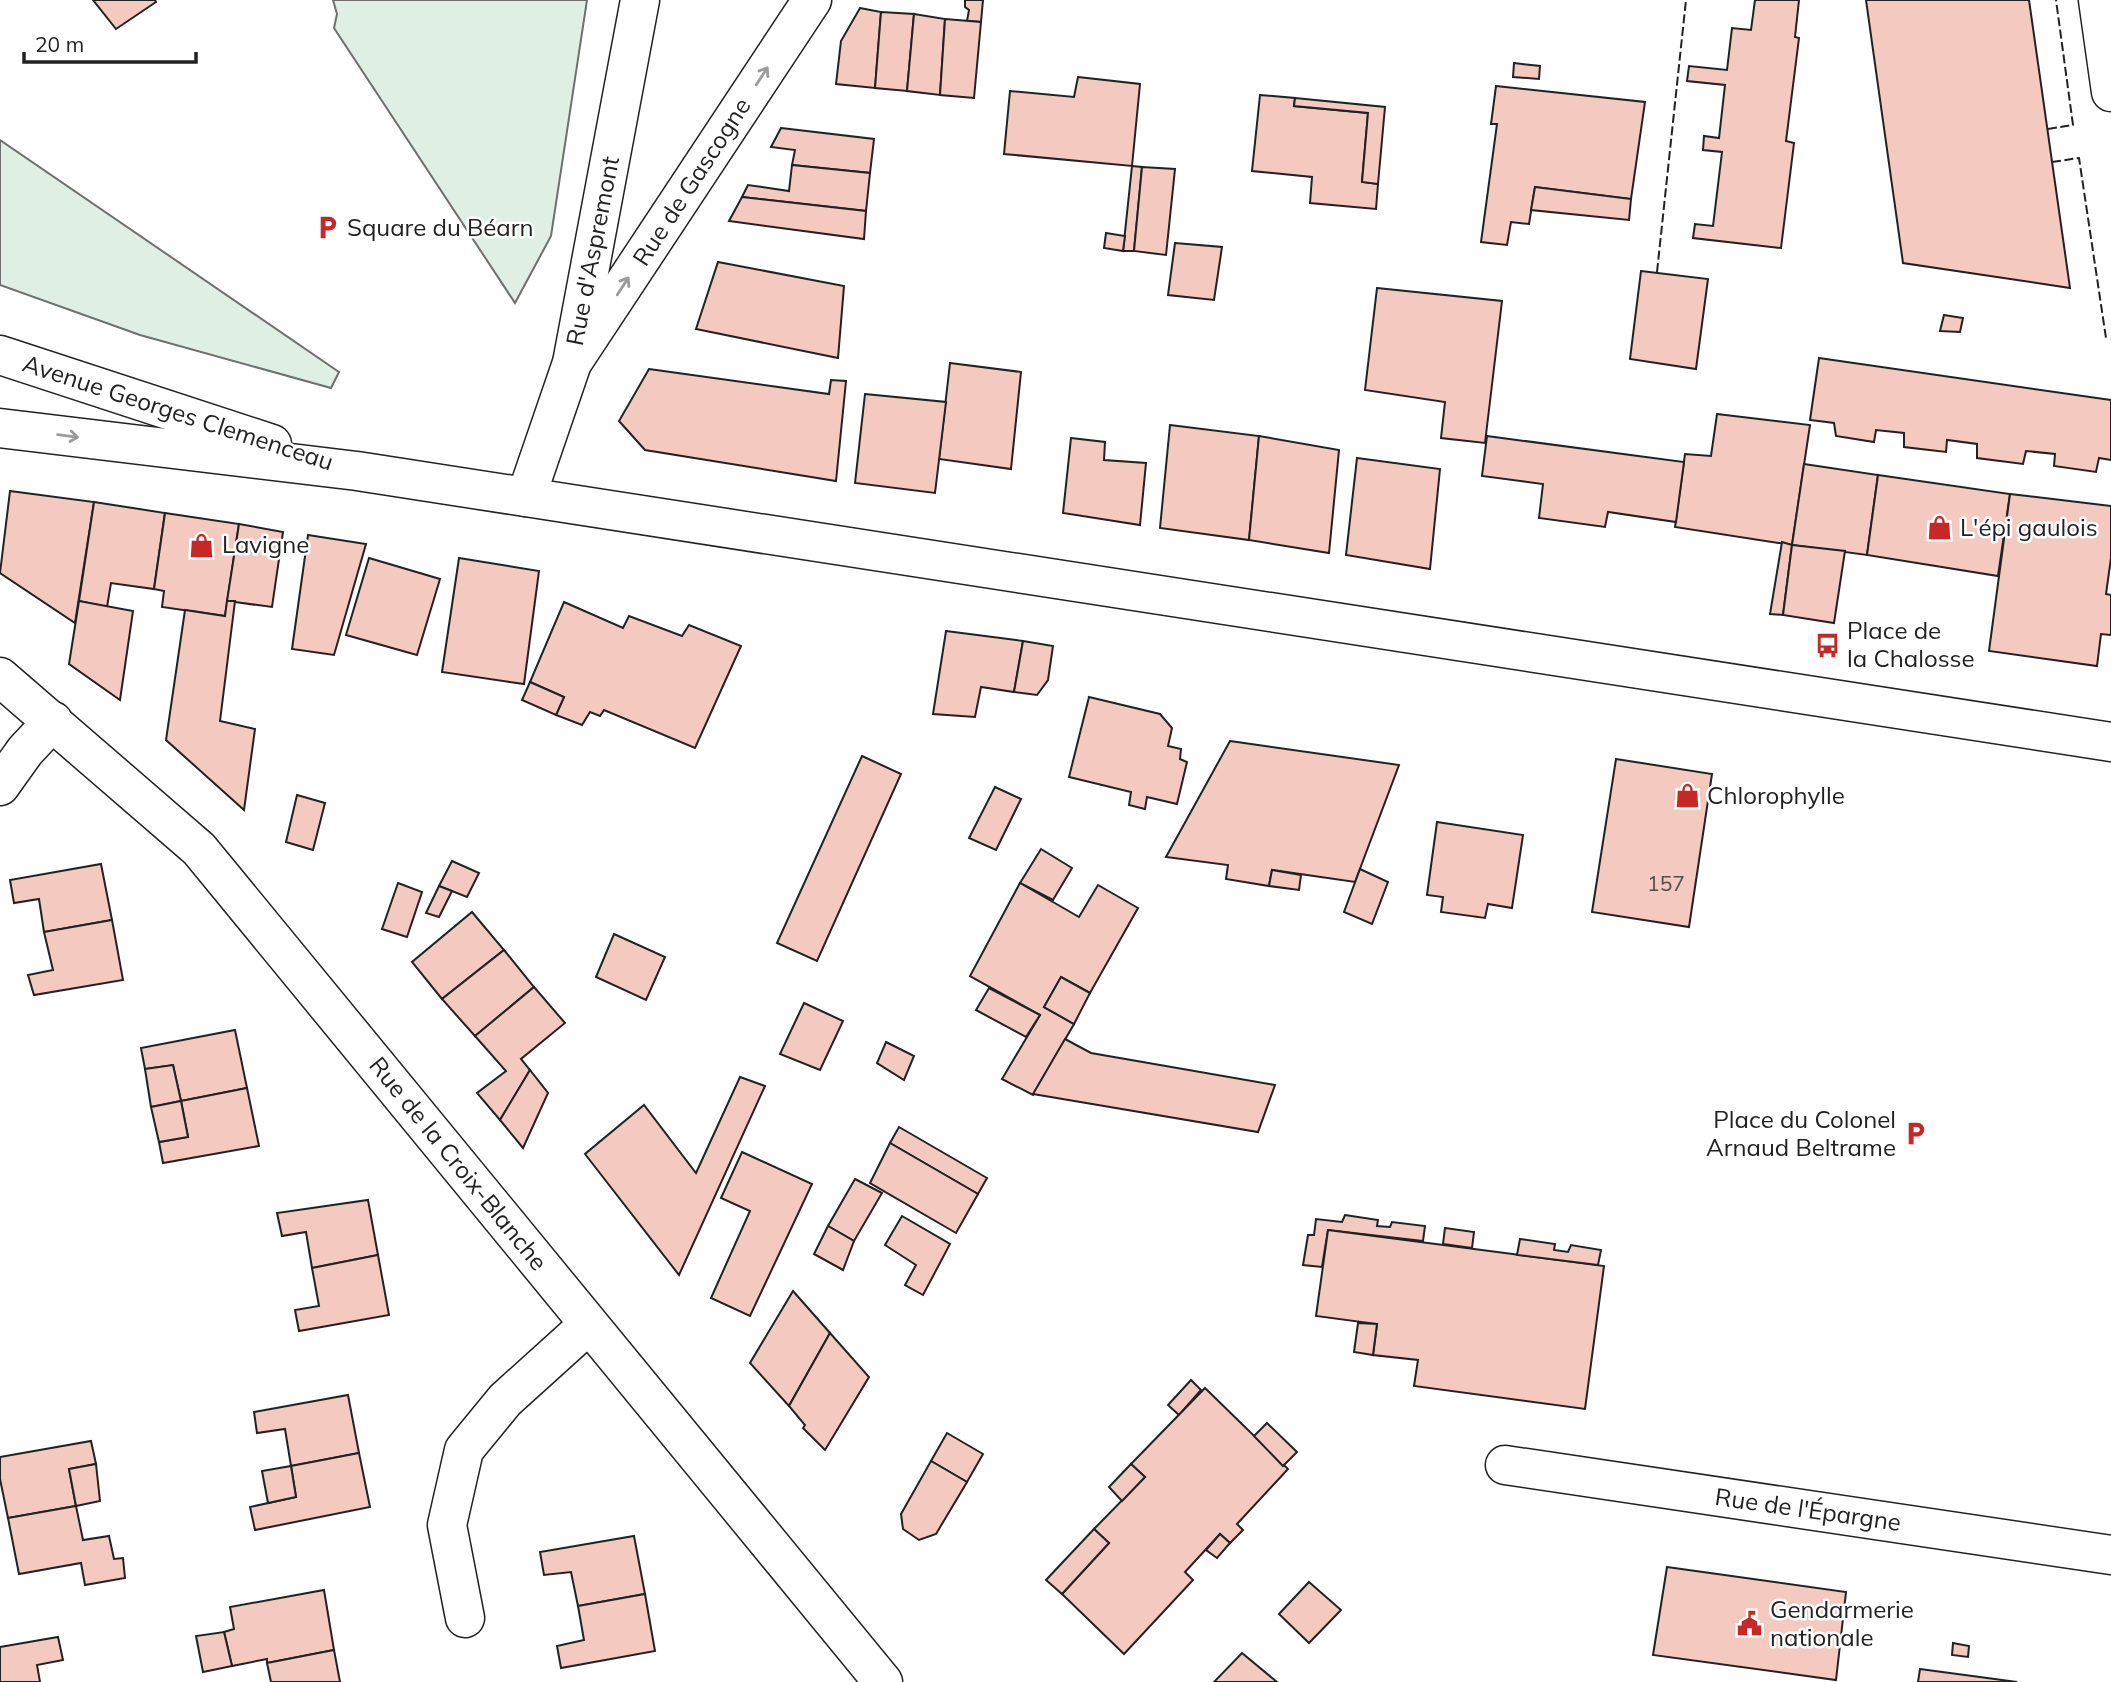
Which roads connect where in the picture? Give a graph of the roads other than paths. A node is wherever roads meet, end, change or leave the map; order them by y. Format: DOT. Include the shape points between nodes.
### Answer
graph roads {
  1 [pos="640,0"];
  2 [pos="812,0"];
  3 [pos="2098,0"];
  4 [pos="2111,92"];
  5 [pos="0,355"];
  6 [pos="572,363"];
  7 [pos="0,428"];
  8 [pos="357,471"];
  9 [pos="526,497"];
  10 [pos="0,677"];
  11 [pos="53,721"];
  12 [pos="2111,742"];
  13 [pos="0,786"];
  14 [pos="588,1325"];
  15 [pos="1505,1465"];
  16 [pos="2111,1555"];
  17 [pos="465,1618"];
  18 [pos="883,1682"];
  1 -- 6 [label="main road, Rue d'Aspremont"];
  6 -- 2 [label="main road, Rue de Gascogne, one-way"];
  3 -- 4 [label="main road"];
  5 -- 8 [label="main road, Avenue Georges Clemenceau"];
  6 -- 9 [label="main road, Rue d'Aspremont"];
  7 -- 8 [label="main road, Avenue Georges Clemenceau, one-way"];
  8 -- 9 [label="main road, Avenue Georges Clemenceau"];
  9 -- 12 [label="main road, Avenue Georges Clemenceau"];
  10 -- 11 [label="main road, Rue de la Croix-Blanche"];
  11 -- 13 [label="main road"];
  11 -- 14 [label="main road, Rue de la Croix-Blanche" via="200,849"];
  14 -- 17 [label="main road" via="505,1400 464,1450 447,1525"];
  14 -- 18 [label="main road, Rue de la Croix-Blanche"];
  15 -- 16 [label="main road, Rue de l'Épargne"];
}
